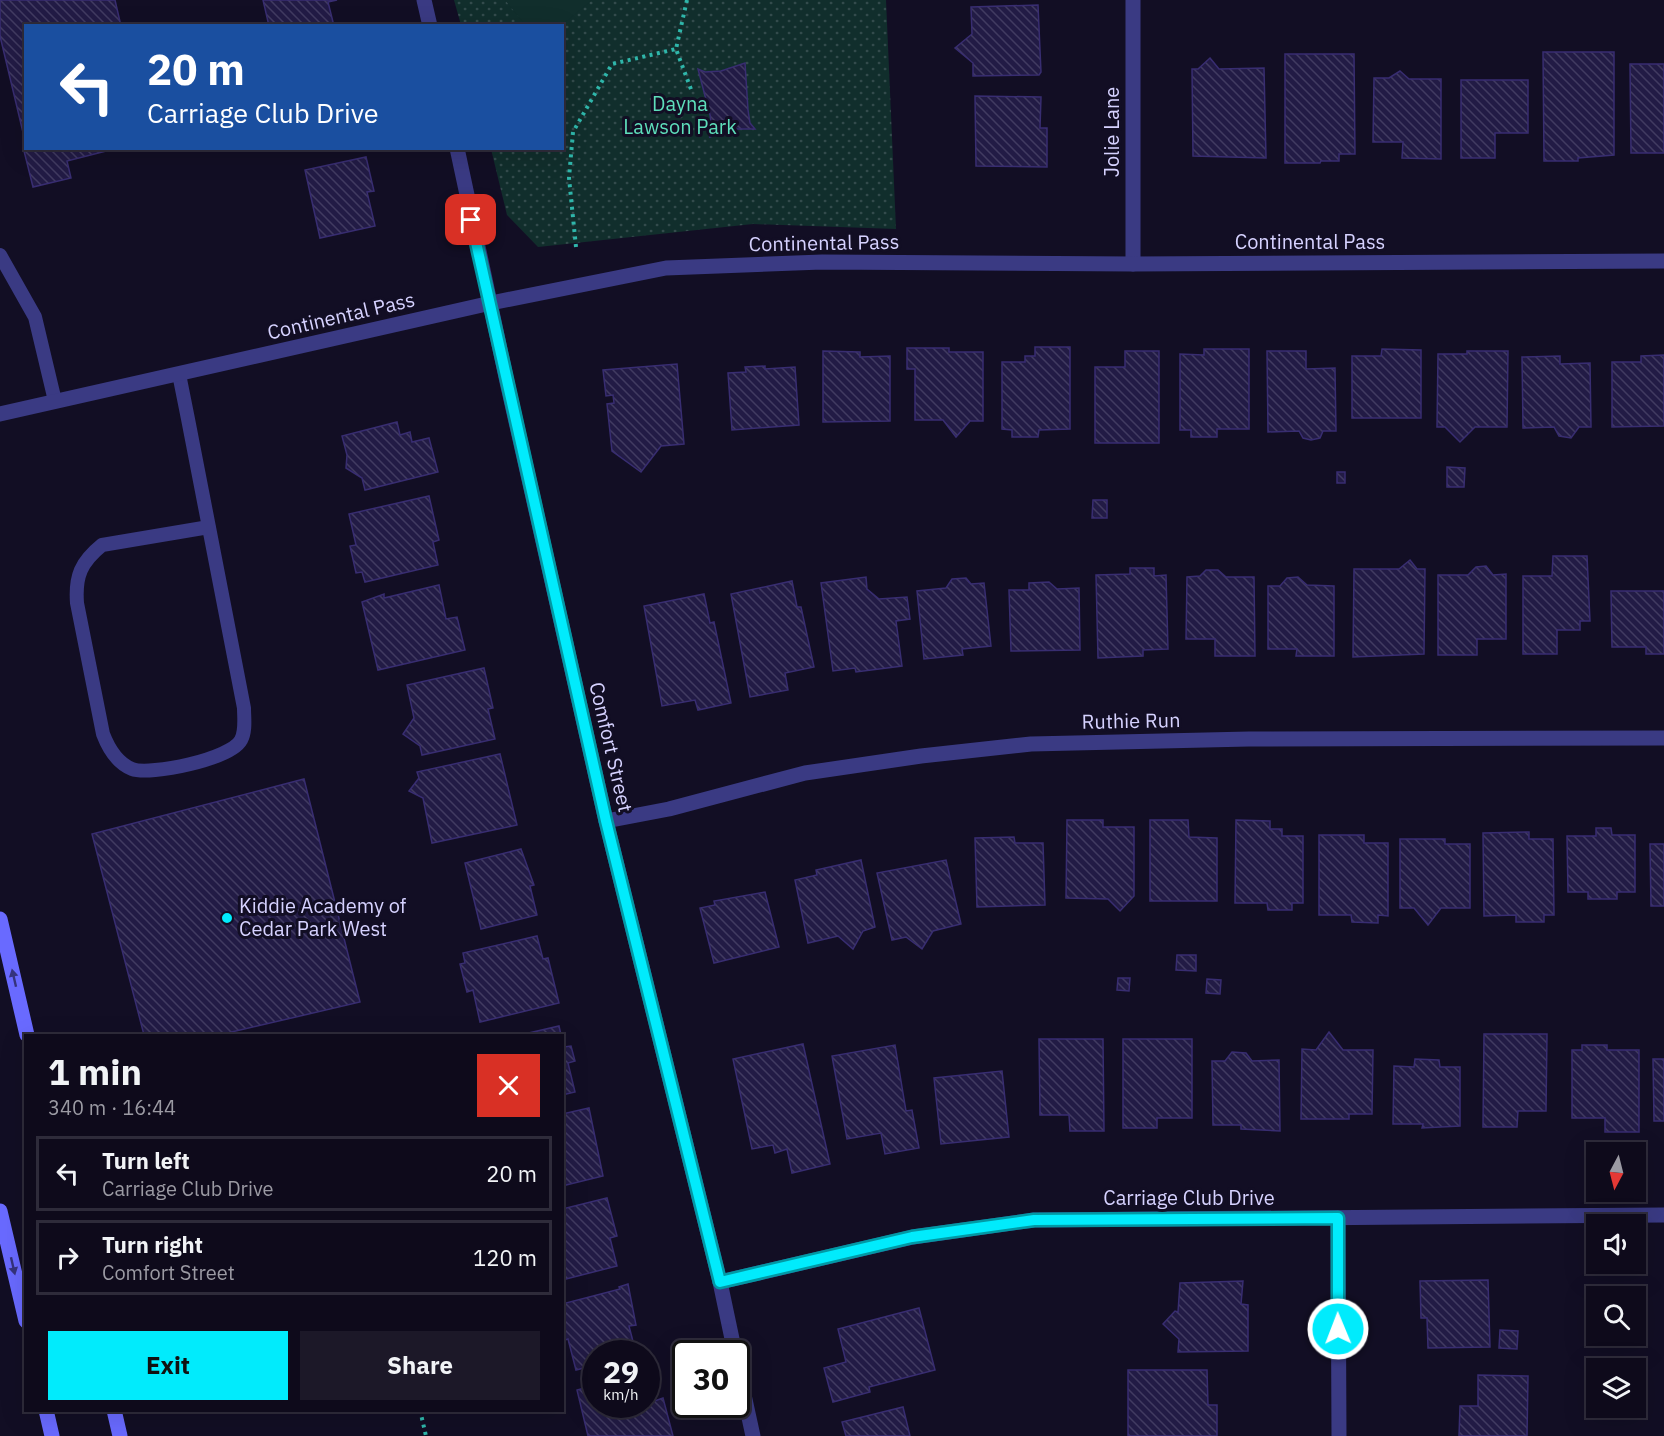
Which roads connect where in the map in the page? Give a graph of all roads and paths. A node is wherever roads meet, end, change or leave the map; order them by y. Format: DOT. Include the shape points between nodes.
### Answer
graph roads {
  1 [pos="424,0"];
  2 [pos="687,0"];
  3 [pos="1133,0"];
  4 [pos="430,24"];
  5 [pos="676,50"];
  6 [pos="692,92"];
  7 [pos="457,150"];
  8 [pos="576,247"];
  9 [pos="0,255"];
  10 [pos="1664,261"];
  11 [pos="1133,264"];
  12 [pos="491,303"];
  13 [pos="179,375"];
  14 [pos="56,401"];
  15 [pos="0,414"];
  16 [pos="209,527"];
  17 [pos="1664,738"];
  18 [pos="606,821"];
  19 [pos="0,919"];
  20 [pos="27,1034"];
  21 [pos="0,1211"];
  22 [pos="1664,1215"];
  23 [pos="1338,1218"];
  24 [pos="720,1282"];
  25 [pos="24,1313"];
  26 [pos="732,1340"];
  27 [pos="46,1412"];
  28 [pos="114,1412"];
  29 [pos="420,1412"];
  30 [pos="749,1418"];
  31 [pos="52,1436"];
  32 [pos="120,1436"];
  33 [pos="426,1436"];
  34 [pos="753,1436"];
  35 [pos="1339,1436"];
  1 -- 4 [label="street"];
  2 -- 5 [label="path"];
  3 -- 11 [label="street, Jolie Lane"];
  5 -- 6 [label="path"];
  5 -- 8 [label="path" via="612,64 573,132 569,178"];
  7 -- 12 [label="street, Comfort Street"];
  9 -- 14 [label="lane" via="35,317"];
  10 -- 11 [label="street, Continental Pass"];
  11 -- 12 [label="street, Continental Pass" via="822,262 666,268"];
  12 -- 13 [label="street, Continental Pass"];
  12 -- 18 [label="street, Comfort Street"];
  13 -- 14 [label="street, Continental Pass"];
  13 -- 16 [label="lane"];
  14 -- 15 [label="street, Continental Pass"];
  16 -- 16 [label="lane" via="244,708 241,741 230,752 214,759 132,769 107,746 103,734 77,603 79,570 102,545"];
  17 -- 18 [label="street, Ruthie Run" via="1031,744 805,773 669,809"];
  18 -- 24 [label="street, Comfort Street"];
  20 -- 19 [label="main road, one-way"];
  21 -- 25 [label="main road, one-way"];
  22 -- 23 [label="street, Carriage Club Drive"];
  23 -- 24 [label="street, Carriage Club Drive" via="1034,1220 912,1237"];
  23 -- 35 [label="street"];
  24 -- 26 [label="street, Comfort Street"];
  27 -- 31 [label="main road"];
  28 -- 32 [label="main road"];
  29 -- 33 [label="path"];
  30 -- 34 [label="street"];
}
